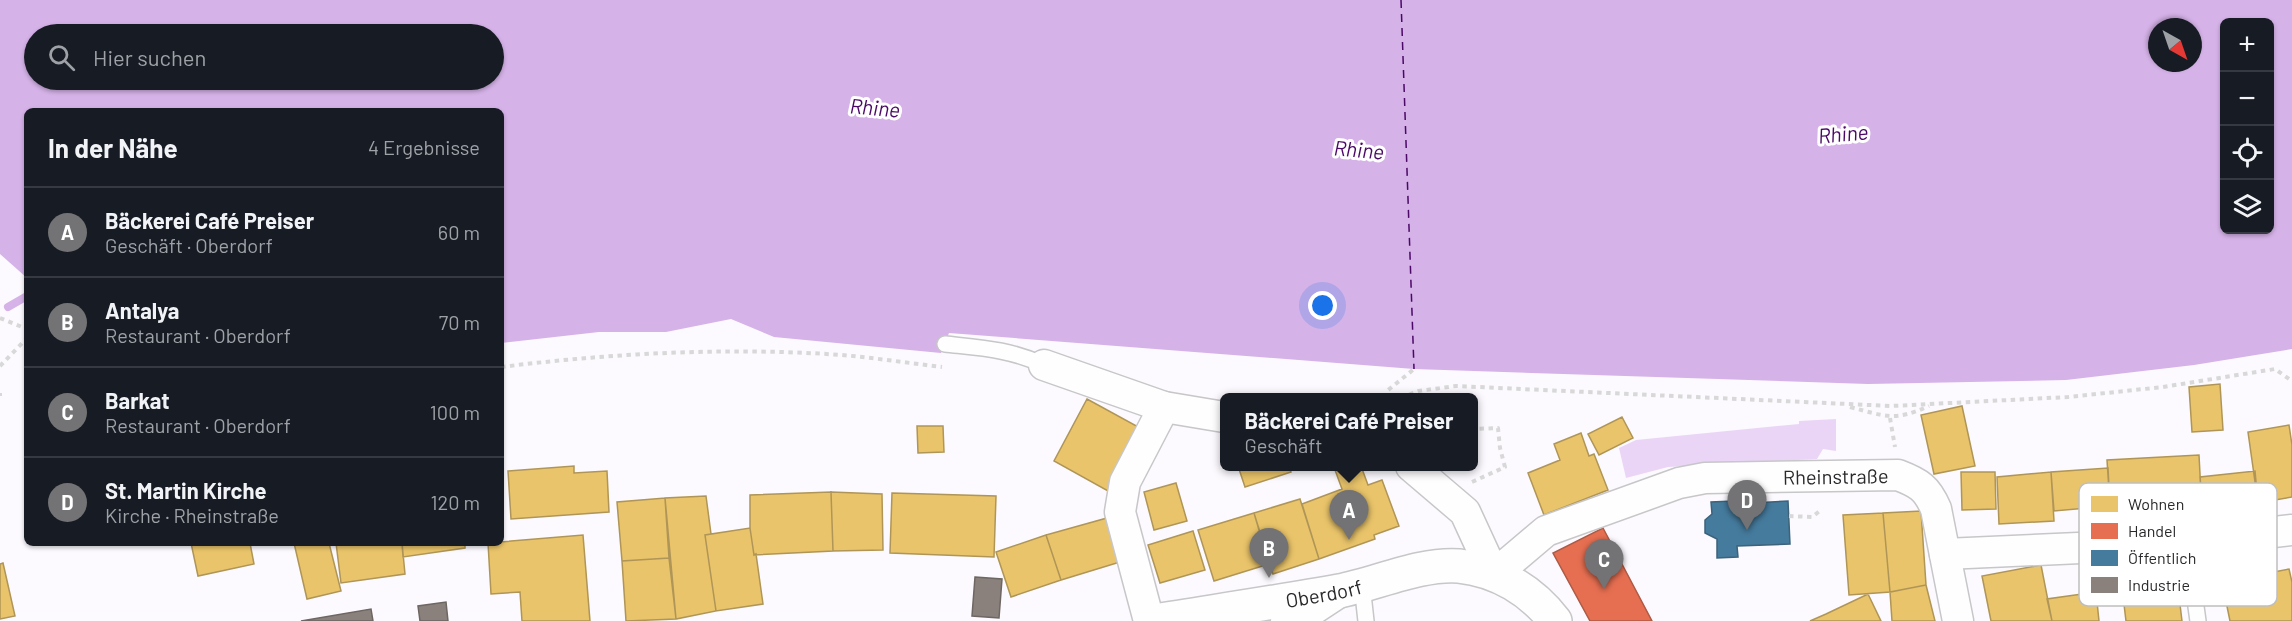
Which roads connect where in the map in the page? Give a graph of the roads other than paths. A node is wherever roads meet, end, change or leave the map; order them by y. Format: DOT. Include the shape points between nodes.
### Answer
graph roads {
  1 [pos="945,344"];
  2 [pos="1044,365"];
  3 [pos="1164,407"];
  4 [pos="1220,416"];
  5 [pos="1417,471"];
  6 [pos="2292,530"];
  7 [pos="2277,532"];
  8 [pos="2079,547"];
  9 [pos="1945,554"];
  10 [pos="1494,574"];
  11 [pos="1351,588"];
  12 [pos="2196,606"];
  13 [pos="1149,621"];
  14 [pos="1154,621"];
  15 [pos="1286,621"];
  16 [pos="1366,621"];
  17 [pos="1555,621"];
  18 [pos="1958,621"];
  19 [pos="2198,621"];
  1 -- 2 [label="lane" via="999,350"];
  2 -- 3 [label="street"];
  3 -- 4 [label="street"];
  3 -- 13 [label="street" via="1125,482 1120,512"];
  5 -- 10 [label="street" via="1465,512"];
  6 -- 7 [label="street"];
  8 -- 9 [label="street"];
  9 -- 10 [label="street, Rheinstraße" via="1929,493 1899,475 1705,478 1679,483 1546,531"];
  9 -- 18 [label="street, Rheinstraße"];
  10 -- 11 [label="main road, Oberdorf" via="1459,566 1425,569"];
  10 -- 17 [label="main road, Oberdorf" via="1532,595"];
  11 -- 14 [label="main road, Oberdorf"];
  11 -- 15 [label="street" via="1304,616"];
  11 -- 16 [label="lane"];
  12 -- 19 [label="lane"];
}
